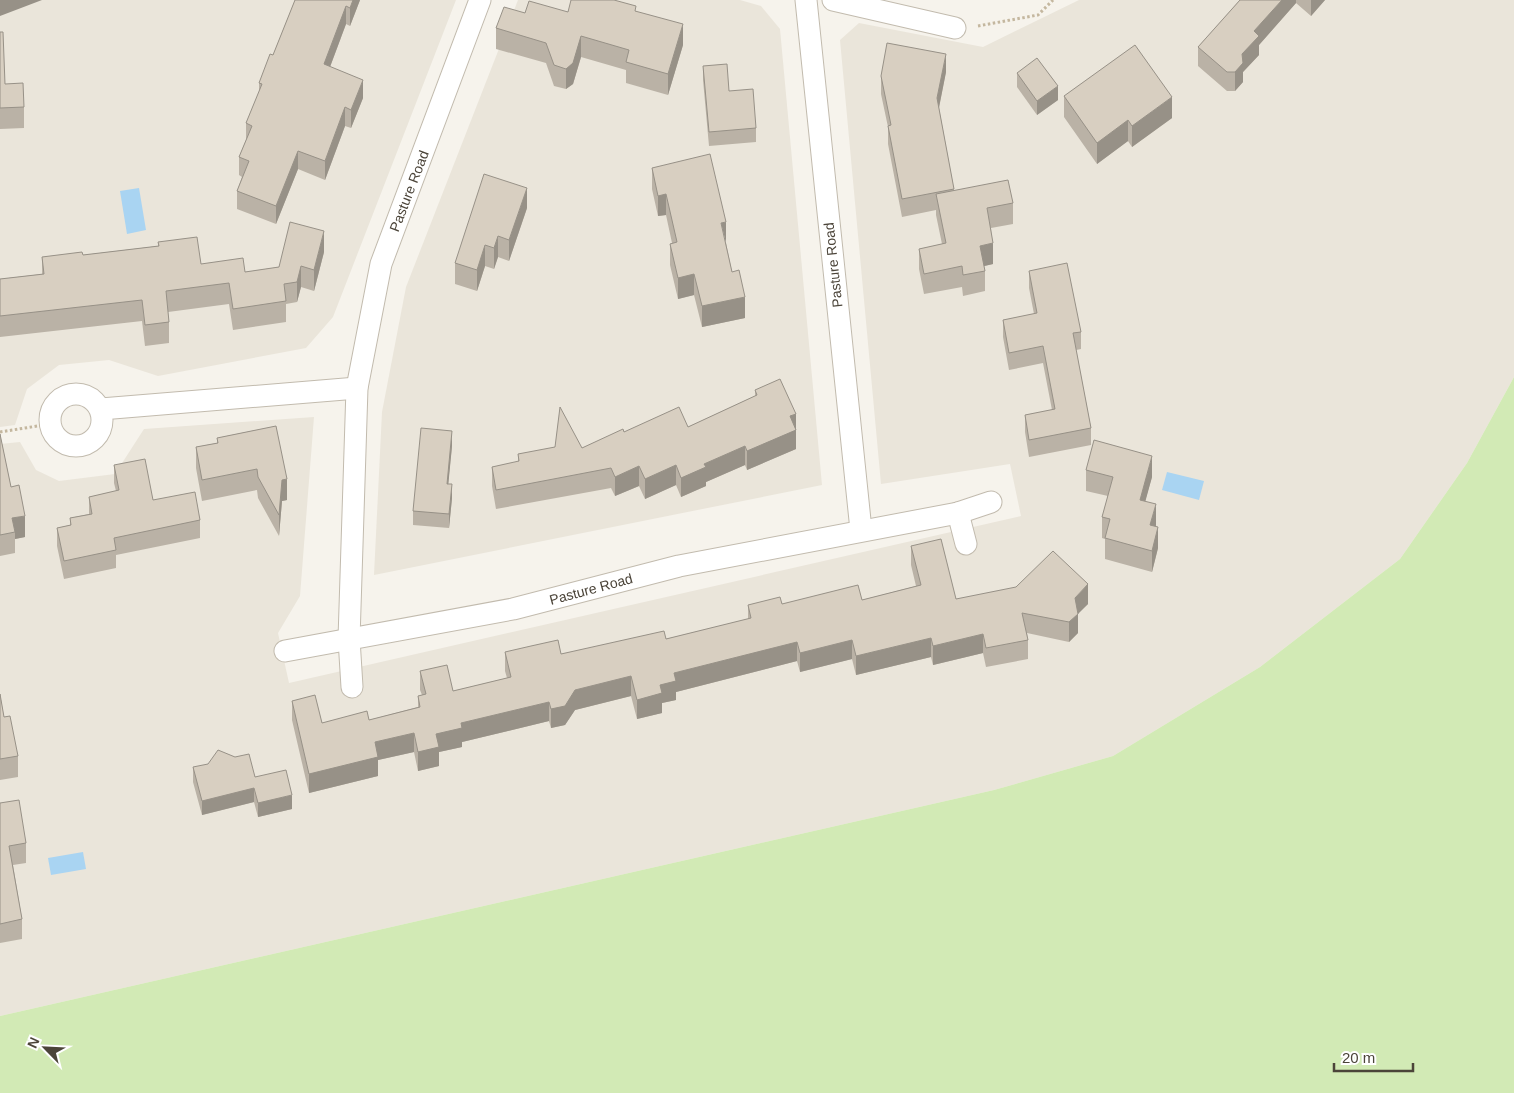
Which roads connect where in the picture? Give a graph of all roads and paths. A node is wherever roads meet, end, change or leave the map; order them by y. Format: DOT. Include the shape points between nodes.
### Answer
graph roads {
  1 [pos="480,0"];
  2 [pos="806,0"];
  3 [pos="834,0"];
  4 [pos="1053,0"];
  5 [pos="955,28"];
  6 [pos="357,388"];
  7 [pos="101,409"];
  8 [pos="50,424"];
  9 [pos="0,432"];
  10 [pos="991,502"];
  11 [pos="958,513"];
  12 [pos="861,530"];
  13 [pos="966,544"];
  14 [pos="349,639"];
  15 [pos="285,651"];
  16 [pos="352,687"];
  1 -- 6 [label="street, Pasture Road" via="381,264"];
  2 -- 12 [label="street, Pasture Road"];
  3 -- 5 [label="street"];
  4 -- 5 [label="path" via="1038,15"];
  6 -- 7 [label="street"];
  6 -- 14 [label="street, Pasture Road"];
  7 -- 8 [label="street" via="93,399 82,394 69,394 51,411"];
  7 -- 8 [label="street" via="103,424 96,438 84,446 68,446 56,438"];
  8 -- 9 [label="path"];
  10 -- 11 [label="street, Pasture Road"];
  11 -- 12 [label="street, Pasture Road"];
  11 -- 13 [label="street"];
  12 -- 14 [label="street, Pasture Road" via="679,566 513,609"];
  14 -- 15 [label="street, Pasture Road"];
  14 -- 16 [label="street, Pasture Road"];
}
